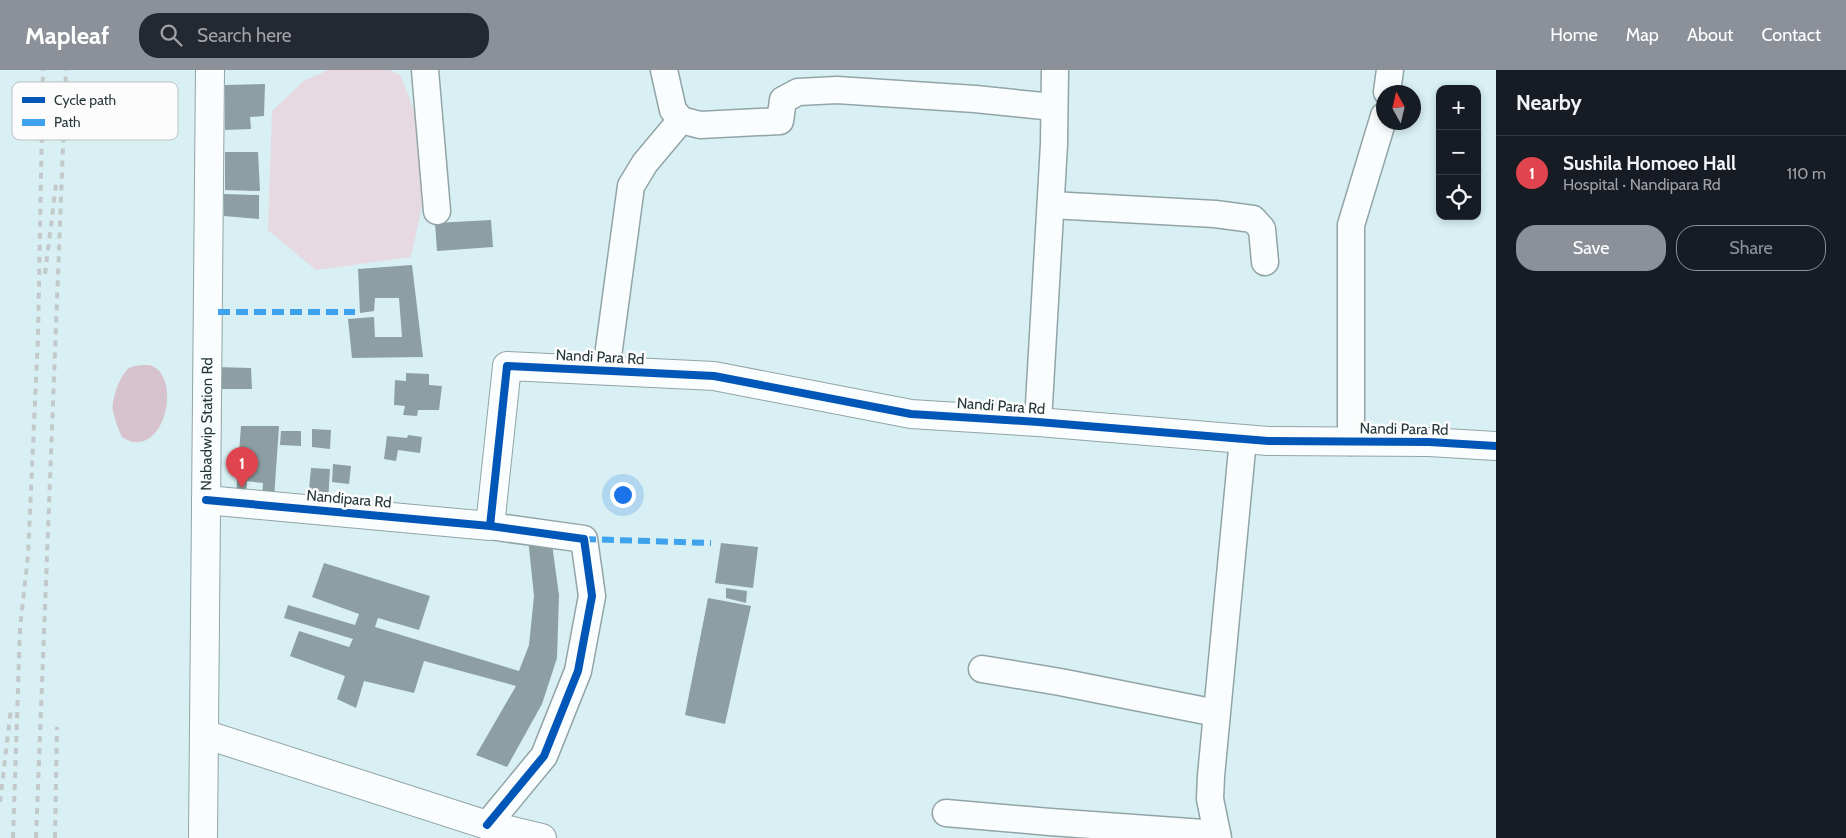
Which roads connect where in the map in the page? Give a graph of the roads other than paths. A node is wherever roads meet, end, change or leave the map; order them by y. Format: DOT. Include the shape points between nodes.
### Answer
graph roads {
  1 [pos="210,70"];
  2 [pos="425,70"];
  3 [pos="664,70"];
  4 [pos="1055,70"];
  5 [pos="1390,70"];
  6 [pos="1388,85"];
  7 [pos="1053,107"];
  8 [pos="681,120"];
  9 [pos="1380,130"];
  10 [pos="1051,205"];
  11 [pos="437,211"];
  12 [pos="1265,262"];
  13 [pos="606,371"];
  14 [pos="1038,422"];
  15 [pos="1243,439"];
  16 [pos="1351,442"];
  17 [pos="1496,446"];
  18 [pos="206,500"];
  19 [pos="490,526"];
  20 [pos="982,669"];
  21 [pos="1216,713"];
  22 [pos="204,734"];
  23 [pos="946,813"];
  24 [pos="487,825"];
  25 [pos="1217,836"];
  26 [pos="204,838"];
  27 [pos="542,838"];
  1 -- 18 [label="street, Nabadwip Station Rd"];
  2 -- 11 [label="street"];
  3 -- 8 [label="street" via="672,110"];
  4 -- 7 [label="street"];
  5 -- 6 [label="street"];
  7 -- 8 [label="street" via="837,90 798,92 783,100 780,121 700,125"];
  7 -- 10 [label="street"];
  8 -- 13 [label="street" via="645,163 631,186"];
  9 -- 16 [label="street" via="1351,224"];
  10 -- 12 [label="street" via="1253,219 1262,229"];
  10 -- 14 [label="street"];
  13 -- 14 [label="street, Nandi Para Rd" via="714,376 911,414"];
  13 -- 19 [label="street, Nandi Para Rd" via="507,366"];
  14 -- 15 [label="street, Nandi Para Rd"];
  15 -- 16 [label="street, Nandi Para Rd"];
  15 -- 21 [label="street"];
  16 -- 17 [label="street, Nandi Para Rd"];
  18 -- 19 [label="street, Nandipara Rd"];
  18 -- 22 [label="street, Nabadwip Station Rd"];
  19 -- 24 [label="street, Nandipara Rd" via="584,539 592,596 578,671 544,756"];
  20 -- 21 [label="street"];
  21 -- 25 [label="street" via="1210,799"];
  22 -- 24 [label="street"];
  22 -- 26 [label="street, Nabadwip Station Rd"];
  23 -- 25 [label="street"];
  24 -- 27 [label="street"];
}
